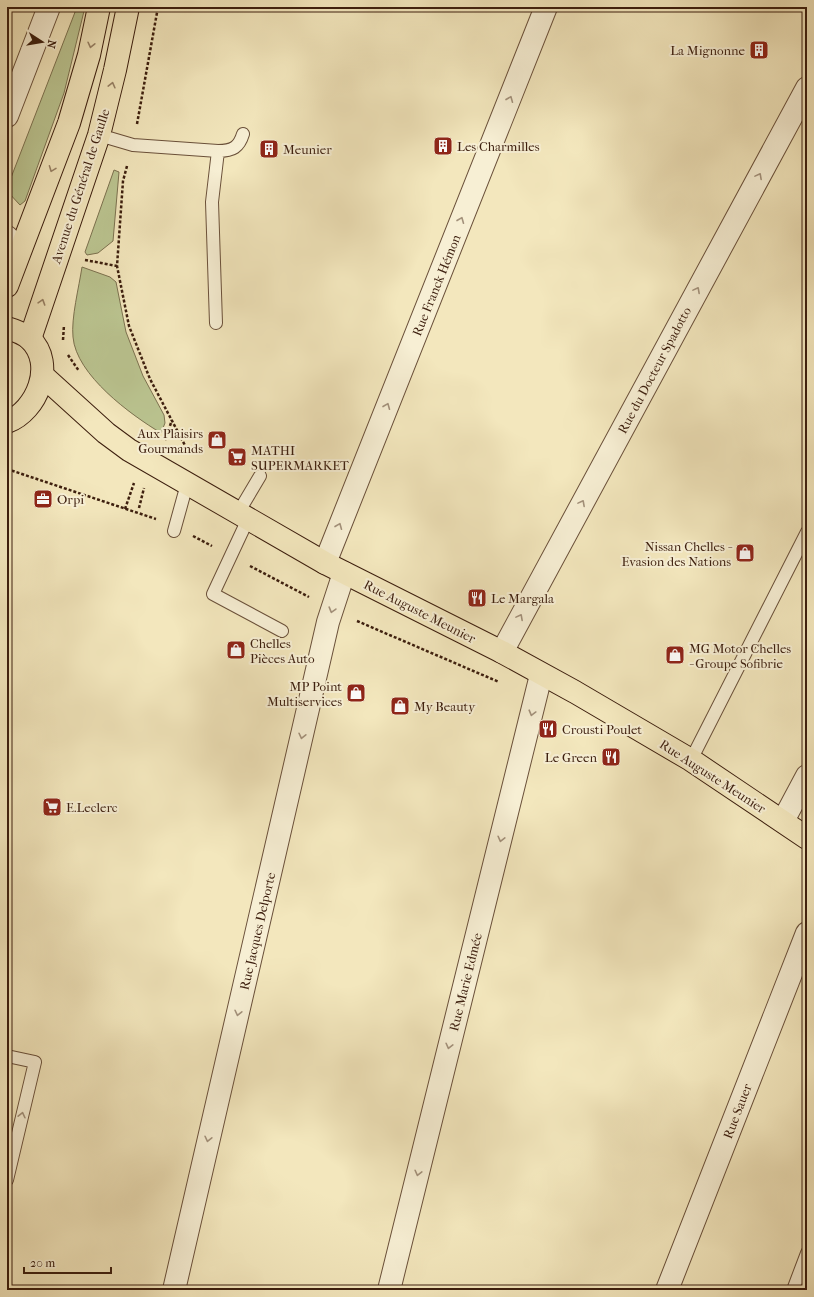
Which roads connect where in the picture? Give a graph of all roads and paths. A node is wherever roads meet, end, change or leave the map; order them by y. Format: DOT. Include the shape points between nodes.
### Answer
graph roads {
  1 [pos="49,7"];
  2 [pos="99,7"];
  3 [pos="128,7"];
  4 [pos="158,7"];
  5 [pos="546,7"];
  6 [pos="807,88"];
  7 [pos="7,116"];
  8 [pos="243,134"];
  9 [pos="99,135"];
  10 [pos="133,145"];
  11 [pos="218,151"];
  12 [pos="14,244"];
  13 [pos="85,260"];
  14 [pos="117,266"];
  15 [pos="7,286"];
  16 [pos="65,320"];
  17 [pos="216,323"];
  18 [pos="7,328"];
  19 [pos="30,339"];
  20 [pos="63,344"];
  21 [pos="65,350"];
  22 [pos="42,374"];
  23 [pos="84,377"];
  24 [pos="172,420"];
  25 [pos="7,422"];
  26 [pos="164,442"];
  27 [pos="191,457"];
  28 [pos="144,458"];
  29 [pos="7,469"];
  30 [pos="260,476"];
  31 [pos="146,483"];
  32 [pos="187,484"];
  33 [pos="139,508"];
  34 [pos="125,509"];
  35 [pos="243,516"];
  36 [pos="175,529"];
  37 [pos="807,532"];
  38 [pos="231,556"];
  39 [pos="334,568"];
  40 [pos="331,609"];
  41 [pos="282,631"];
  42 [pos="502,652"];
  43 [pos="541,675"];
  44 [pos="536,699"];
  45 [pos="691,760"];
  46 [pos="807,776"];
  47 [pos="783,821"];
  48 [pos="807,838"];
  49 [pos="807,933"];
  50 [pos="7,1056"];
  51 [pos="7,1180"];
  52 [pos="807,1253"];
  53 [pos="174,1290"];
  54 [pos="389,1290"];
  55 [pos="667,1290"];
  56 [pos="793,1290"];
  1 -- 7 [label="street"];
  2 -- 12 [label="main road, one-way" via="89,55 69,123"];
  9 -- 3 [label="main road, Avenue du Général de Gaulle, one-way" via="116,70"];
  4 -- 10 [label="path"];
  39 -- 5 [label="street, Rue Franck Hémon, one-way"];
  42 -- 6 [label="street, Rue du Docteur Spadotto, one-way"];
  8 -- 11 [label="lane" via="240,144 235,148"];
  9 -- 10 [label="lane"];
  19 -- 9 [label="main road, Avenue du Général de Gaulle, one-way"];
  10 -- 11 [label="lane"];
  10 -- 14 [label="path" via="123,181"];
  11 -- 17 [label="lane" via="212,202"];
  12 -- 15 [label="main road"];
  13 -- 14 [label="path"];
  14 -- 24 [label="path" via="129,326 150,379"];
  16 -- 20 [label="path"];
  18 -- 19 [label="main road"];
  19 -- 22 [label="main road" via="38,351"];
  21 -- 23 [label="path"];
  22 -- 25 [label="main road" via="34,400 22,414"];
  22 -- 28 [label="main road, Rue Auguste Meunier" via="106,433"];
  24 -- 26 [label="path"];
  24 -- 27 [label="path"];
  28 -- 32 [label="main road, Rue Auguste Meunier"];
  28 -- 34 [label="path"];
  29 -- 34 [label="path"];
  30 -- 35 [label="lane"];
  31 -- 33 [label="path"];
  32 -- 35 [label="main road, Rue Auguste Meunier"];
  32 -- 36 [label="lane"];
  34 -- 36 [label="path"];
  35 -- 38 [label="lane"];
  35 -- 39 [label="main road, Rue Auguste Meunier"];
  36 -- 38 [label="path"];
  37 -- 45 [label="lane"];
  38 -- 40 [label="path"];
  38 -- 41 [label="lane" via="214,594"];
  39 -- 40 [label="street, Rue Jacques Delporte"];
  39 -- 42 [label="main road, Rue Auguste Meunier"];
  40 -- 44 [label="path"];
  40 -- 53 [label="street, Rue Jacques Delporte, one-way"];
  42 -- 43 [label="main road, Rue Auguste Meunier"];
  43 -- 44 [label="street, Rue Marie Edmée"];
  43 -- 45 [label="main road, Rue Auguste Meunier"];
  44 -- 54 [label="street, Rue Marie Edmée, one-way"];
  45 -- 47 [label="main road, Rue Auguste Meunier"];
  46 -- 47 [label="street"];
  47 -- 48 [label="main road, Rue Auguste Meunier"];
  49 -- 55 [label="street, Rue Sauer"];
  51 -- 50 [label="lane, one-way" via="35,1062"];
  52 -- 56 [label="lane"];
}
